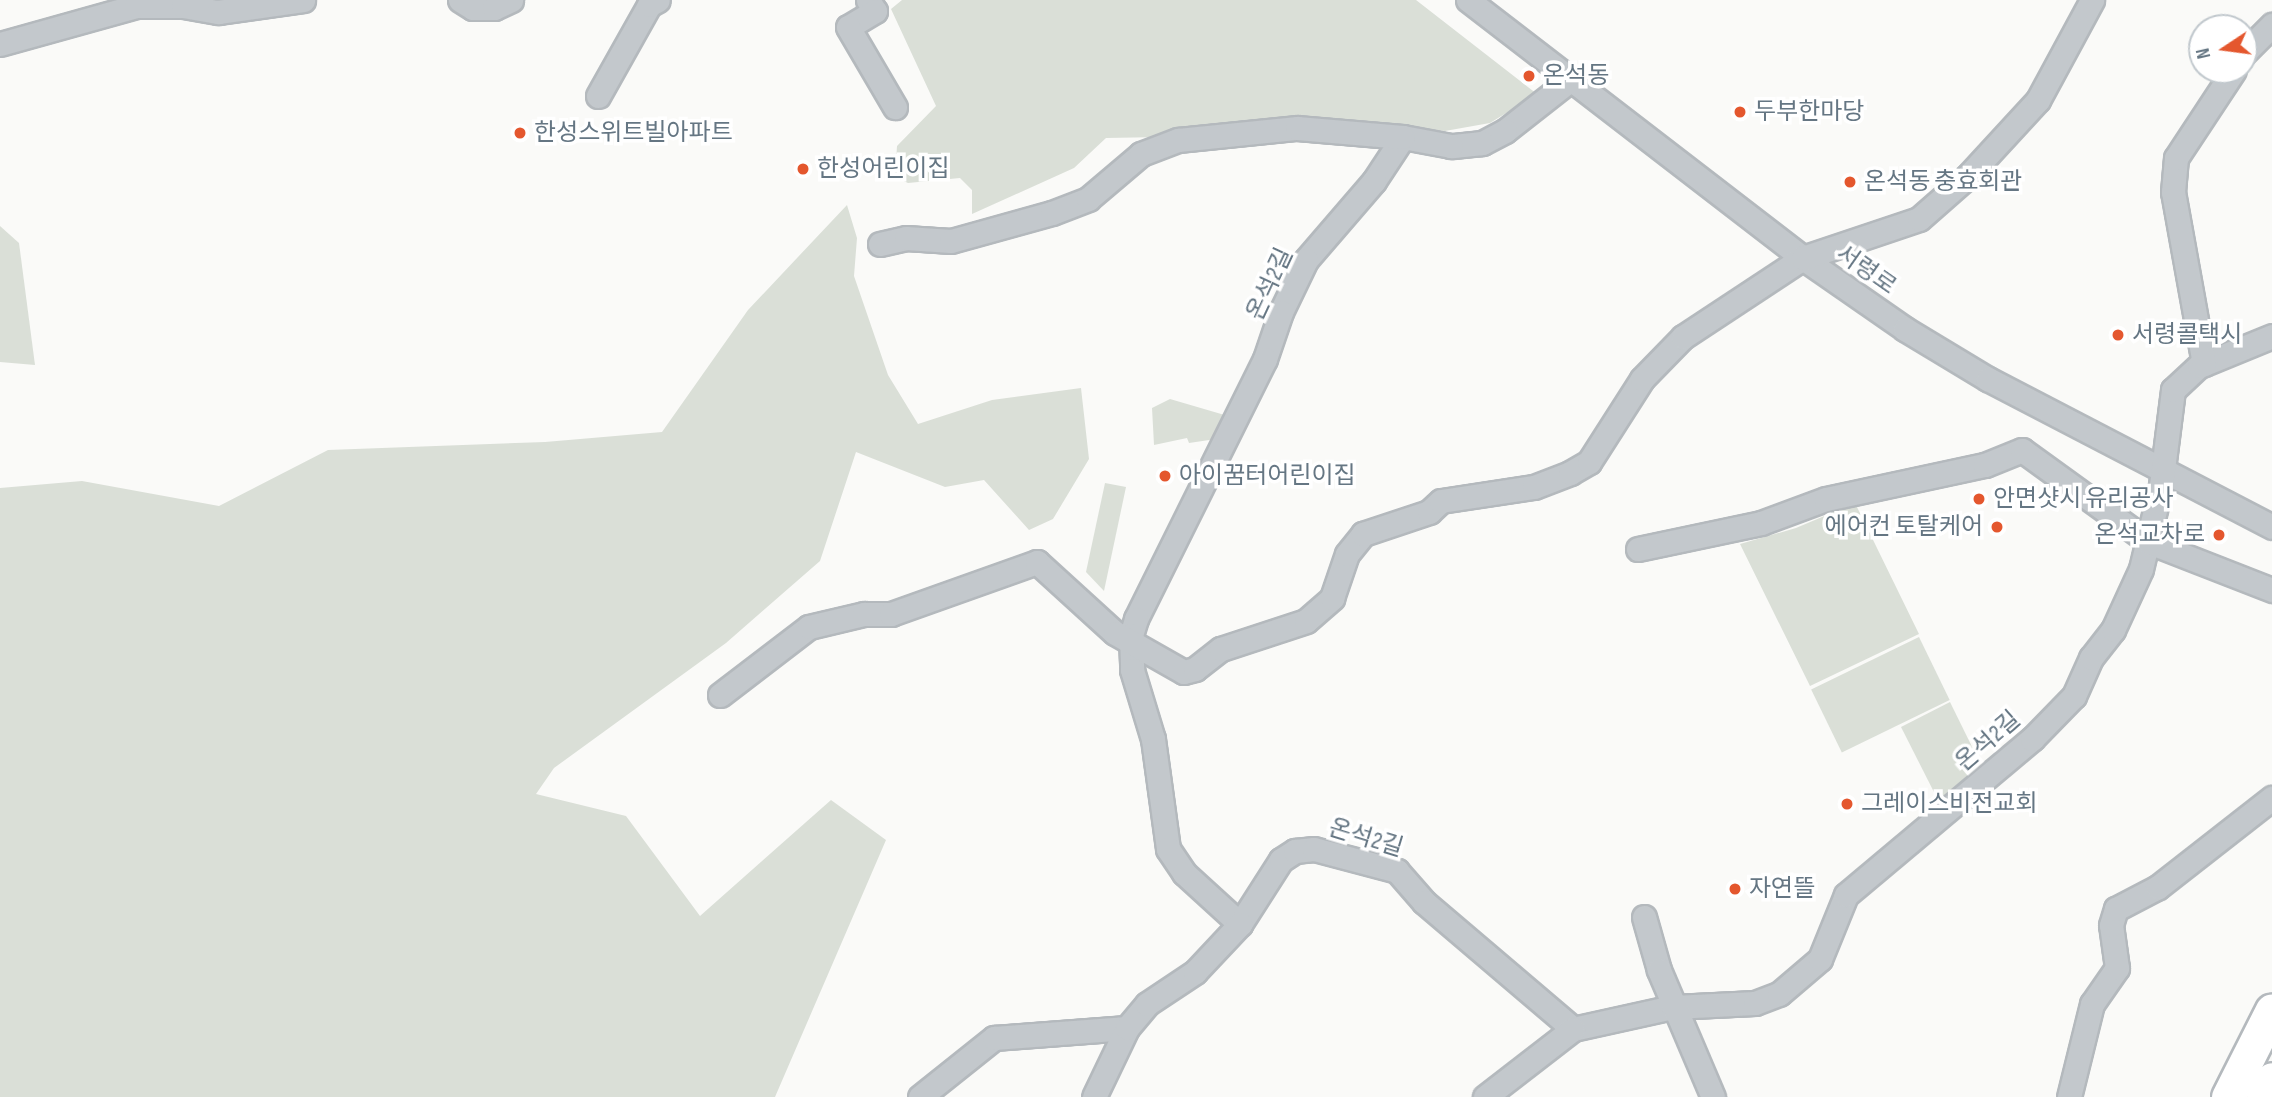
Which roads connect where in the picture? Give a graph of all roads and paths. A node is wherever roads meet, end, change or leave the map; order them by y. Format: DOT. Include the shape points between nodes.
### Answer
graph roads {
  1 [pos="303,0"];
  2 [pos="460,0"];
  3 [pos="511,0"];
  4 [pos="658,0"];
  5 [pos="868,0"];
  6 [pos="1468,0"];
  7 [pos="2092,0"];
  8 [pos="2272,25"];
  9 [pos="2258,39"];
  10 [pos="0,44"];
  11 [pos="1570,80"];
  12 [pos="2225,84"];
  13 [pos="598,96"];
  14 [pos="895,107"];
  15 [pos="1403,137"];
  16 [pos="880,244"];
  17 [pos="1803,258"];
  18 [pos="2272,337"];
  19 [pos="2204,364"];
  20 [pos="2164,471"];
  21 [pos="2272,527"];
  22 [pos="2149,542"];
  23 [pos="1638,549"];
  24 [pos="2272,590"];
  25 [pos="1130,643"];
  26 [pos="720,695"];
  27 [pos="2272,798"];
  28 [pos="1644,917"];
  29 [pos="1240,924"];
  30 [pos="1673,1007"];
  31 [pos="2272,1010"];
  32 [pos="1127,1028"];
  33 [pos="1573,1029"];
  34 [pos="2272,1079"];
  35 [pos="920,1097"];
  36 [pos="1094,1097"];
  37 [pos="1485,1097"];
  38 [pos="1713,1097"];
  39 [pos="2069,1097"];
  40 [pos="2228,1097"];
  41 [pos="2263,1097"];
  1 -- 10 [label="street" via="218,12 136,6"];
  2 -- 3 [label="street" via="473,8 494,8"];
  4 -- 13 [label="street" via="649,5"];
  5 -- 14 [label="street" via="875,12 848,27"];
  6 -- 11 [label="street, 서령로"];
  7 -- 17 [label="street" via="2038,100 1919,219"];
  8 -- 9 [label="street"];
  11 -- 15 [label="street" via="1506,131 1482,143 1455,146"];
  11 -- 17 [label="street, 서령로"];
  12 -- 19 [label="street" via="2176,158 2173,192"];
  15 -- 16 [label="street" via="1297,128 1178,140 1140,154 1088,199 1052,213 951,241 906,238"];
  15 -- 25 [label="street, 온석2길" via="1374,181 1306,260 1280,312 1265,359 1136,619"];
  17 -- 20 [label="street, 서령로" via="1905,330 1988,379"];
  17 -- 25 [label="street" via="1683,337 1642,379 1589,462 1570,473 1534,487 1441,500 1429,512 1363,534 1354,542 1325,607 1306,621 1221,649 1189,671"];
  18 -- 19 [label="street, 온석2길"];
  19 -- 20 [label="street, 온석2길" via="2188,372 2173,390"];
  20 -- 21 [label="street, 서령로"];
  20 -- 22 [label="street, 온석2길"];
  22 -- 23 [label="street" via="2022,450 1985,465 1826,499 1761,523"];
  22 -- 24 [label="street"];
  22 -- 30 [label="street, 온석2길" via="2129,596 2074,696 2032,739 1846,895 1826,948 1812,969 1767,1000"];
  25 -- 26 [label="street" via="1037,562 891,614 863,614 809,627"];
  25 -- 29 [label="street, 온석2길" via="1134,677 1155,749 1168,849 1184,873"];
  27 -- 39 [label="street" via="2158,887 2116,909 2111,925 2117,968 2092,1004"];
  28 -- 30 [label="street"];
  29 -- 32 [label="street" via="1195,972 1147,1004"];
  29 -- 33 [label="street, 온석2길" via="1277,865 1295,851 1314,849 1391,868"];
  30 -- 33 [label="street, 온석2길"];
  30 -- 38 [label="street"];
  31 -- 40 [label="highway"];
  32 -- 35 [label="street" via="994,1038"];
  32 -- 36 [label="street"];
  33 -- 37 [label="street"];
  34 -- 41 [label="highway"];
}
